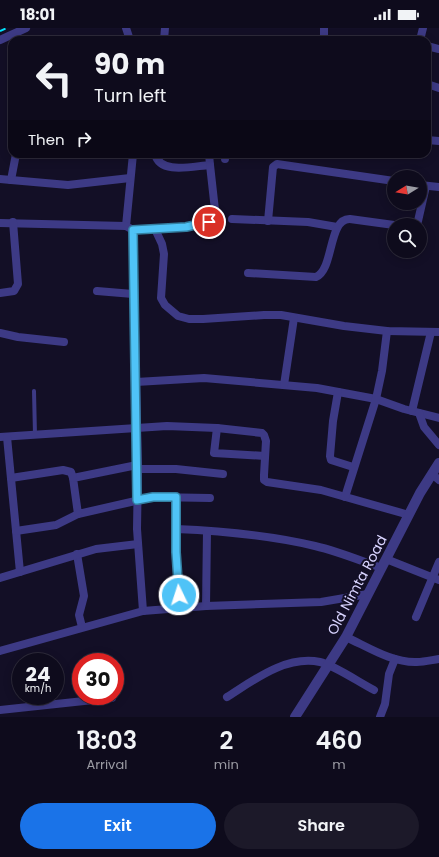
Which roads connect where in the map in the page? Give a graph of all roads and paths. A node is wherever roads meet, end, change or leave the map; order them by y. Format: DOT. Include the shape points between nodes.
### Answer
graph roads {
  1 [pos="26,28"];
  2 [pos="9,36"];
  3 [pos="15,158"];
  4 [pos="132,158"];
  5 [pos="156,158"];
  6 [pos="209,158"];
  7 [pos="210,165"];
  8 [pos="130,178"];
  9 [pos="0,179"];
  10 [pos="11,180"];
  11 [pos="387,180"];
  12 [pos="427,186"];
  13 [pos="439,187"];
  14 [pos="232,219"];
  15 [pos="268,221"];
  16 [pos="13,222"];
  17 [pos="0,223"];
  18 [pos="387,225"];
  19 [pos="337,227"];
  20 [pos="129,228"];
  21 [pos="155,230"];
  22 [pos="248,273"];
  23 [pos="97,291"];
  24 [pos="0,293"];
  25 [pos="133,294"];
  26 [pos="294,318"];
  27 [pos="387,331"];
  28 [pos="435,332"];
  29 [pos="0,333"];
  30 [pos="64,342"];
  31 [pos="136,382"];
  32 [pos="284,385"];
  33 [pos="34,391"];
  34 [pos="338,392"];
  35 [pos="376,399"];
  36 [pos="415,412"];
  37 [pos="439,418"];
  38 [pos="136,427"];
  39 [pos="217,428"];
  40 [pos="35,435"];
  41 [pos="4,437"];
  42 [pos="439,445"];
  43 [pos="265,456"];
  44 [pos="439,463"];
  45 [pos="138,467"];
  46 [pos="353,467"];
  47 [pos="223,474"];
  48 [pos="435,477"];
  49 [pos="11,478"];
  50 [pos="73,478"];
  51 [pos="176,497"];
  52 [pos="345,497"];
  53 [pos="210,498"];
  54 [pos="137,500"];
  55 [pos="78,514"];
  56 [pos="409,515"];
  57 [pos="176,529"];
  58 [pos="207,530"];
  59 [pos="16,531"];
  60 [pos="138,544"];
  61 [pos="77,554"];
  62 [pos="439,562"];
  63 [pos="384,563"];
  64 [pos="20,572"];
  65 [pos="0,578"];
  66 [pos="436,579"];
  67 [pos="368,594"];
  68 [pos="206,606"];
  69 [pos="179,608"];
  70 [pos="143,611"];
  71 [pos="416,618"];
  72 [pos="82,627"];
  73 [pos="346,637"];
  74 [pos="0,651"];
  75 [pos="395,659"];
  76 [pos="439,660"];
  77 [pos="328,666"];
  78 [pos="374,690"];
  79 [pos="227,697"];
  80 [pos="72,702"];
  81 [pos="0,710"];
  82 [pos="295,717"];
  83 [pos="380,717"];
  1 -- 2 [label="street"];
  3 -- 10 [label="street"];
  4 -- 8 [label="street"];
  5 -- 7 [label="street" via="165,167"];
  6 -- 7 [label="street"];
  7 -- 21 [label="street" via="216,219 186,227"];
  8 -- 10 [label="street" via="68,185"];
  8 -- 20 [label="street"];
  9 -- 10 [label="street"];
  11 -- 15 [label="street" via="277,164 273,167"];
  12 -- 13 [label="street"];
  14 -- 15 [label="street"];
  15 -- 19 [label="street" via="308,222"];
  16 -- 17 [label="street"];
  16 -- 20 [label="street"];
  16 -- 24 [label="street" via="18,284 14,291"];
  18 -- 19 [label="street" via="346,219"];
  19 -- 22 [label="street" via="320,275 310,278"];
  20 -- 21 [label="street"];
  20 -- 25 [label="street"];
  21 -- 26 [label="street" via="164,254 162,298 165,305 178,316 189,319 264,315"];
  23 -- 25 [label="street"];
  25 -- 31 [label="street"];
  26 -- 27 [label="street"];
  26 -- 32 [label="street"];
  27 -- 28 [label="street"];
  27 -- 35 [label="street"];
  28 -- 36 [label="street"];
  29 -- 30 [label="street"];
  31 -- 32 [label="street" via="204,378"];
  31 -- 38 [label="street"];
  32 -- 34 [label="street"];
  33 -- 40 [label="lane"];
  34 -- 35 [label="street"];
  34 -- 46 [label="street" via="332,421 330,456 336,462"];
  35 -- 36 [label="street"];
  35 -- 46 [label="street"];
  36 -- 37 [label="street"];
  36 -- 42 [label="street" via="424,428"];
  38 -- 39 [label="street"];
  38 -- 40 [label="street"];
  38 -- 45 [label="street"];
  39 -- 43 [label="street" via="264,434"];
  39 -- 43 [label="street" via="214,452"];
  40 -- 41 [label="street"];
  41 -- 49 [label="street"];
  43 -- 52 [label="street" via="264,480 267,482 308,487"];
  44 -- 48 [label="street, Old Nimta Road"];
  45 -- 47 [label="street"];
  45 -- 50 [label="street"];
  45 -- 54 [label="street"];
  46 -- 52 [label="street"];
  48 -- 56 [label="street, Old Nimta Road" via="420,493"];
  49 -- 50 [label="street" via="63,470 71,472"];
  49 -- 59 [label="street"];
  50 -- 55 [label="street"];
  51 -- 53 [label="street"];
  51 -- 54 [label="street"];
  51 -- 57 [label="street"];
  52 -- 56 [label="street"];
  54 -- 55 [label="street"];
  54 -- 60 [label="street"];
  55 -- 59 [label="street" via="56,525"];
  56 -- 63 [label="street, Old Nimta Road"];
  57 -- 58 [label="street"];
  57 -- 69 [label="street"];
  58 -- 63 [label="street" via="294,541"];
  58 -- 68 [label="street"];
  59 -- 64 [label="street"];
  60 -- 61 [label="street" via="108,546"];
  60 -- 70 [label="street"];
  61 -- 64 [label="street"];
  61 -- 72 [label="street" via="84,596 79,615"];
  62 -- 66 [label="street"];
  63 -- 66 [label="street"];
  63 -- 67 [label="street, Old Nimta Road"];
  64 -- 65 [label="street"];
  66 -- 71 [label="street"];
  67 -- 68 [label="street" via="321,602"];
  67 -- 73 [label="street, Old Nimta Road"];
  68 -- 69 [label="street"];
  69 -- 70 [label="street"];
  70 -- 72 [label="street"];
  72 -- 74 [label="street"];
  73 -- 75 [label="street"];
  73 -- 77 [label="street, Old Nimta Road"];
  75 -- 76 [label="street" via="418,662"];
  75 -- 83 [label="street" via="389,674 385,704"];
  77 -- 78 [label="street"];
  77 -- 79 [label="street" via="321,662 306,661 282,666"];
  77 -- 82 [label="street, Old Nimta Road"];
  80 -- 81 [label="street"];
}
